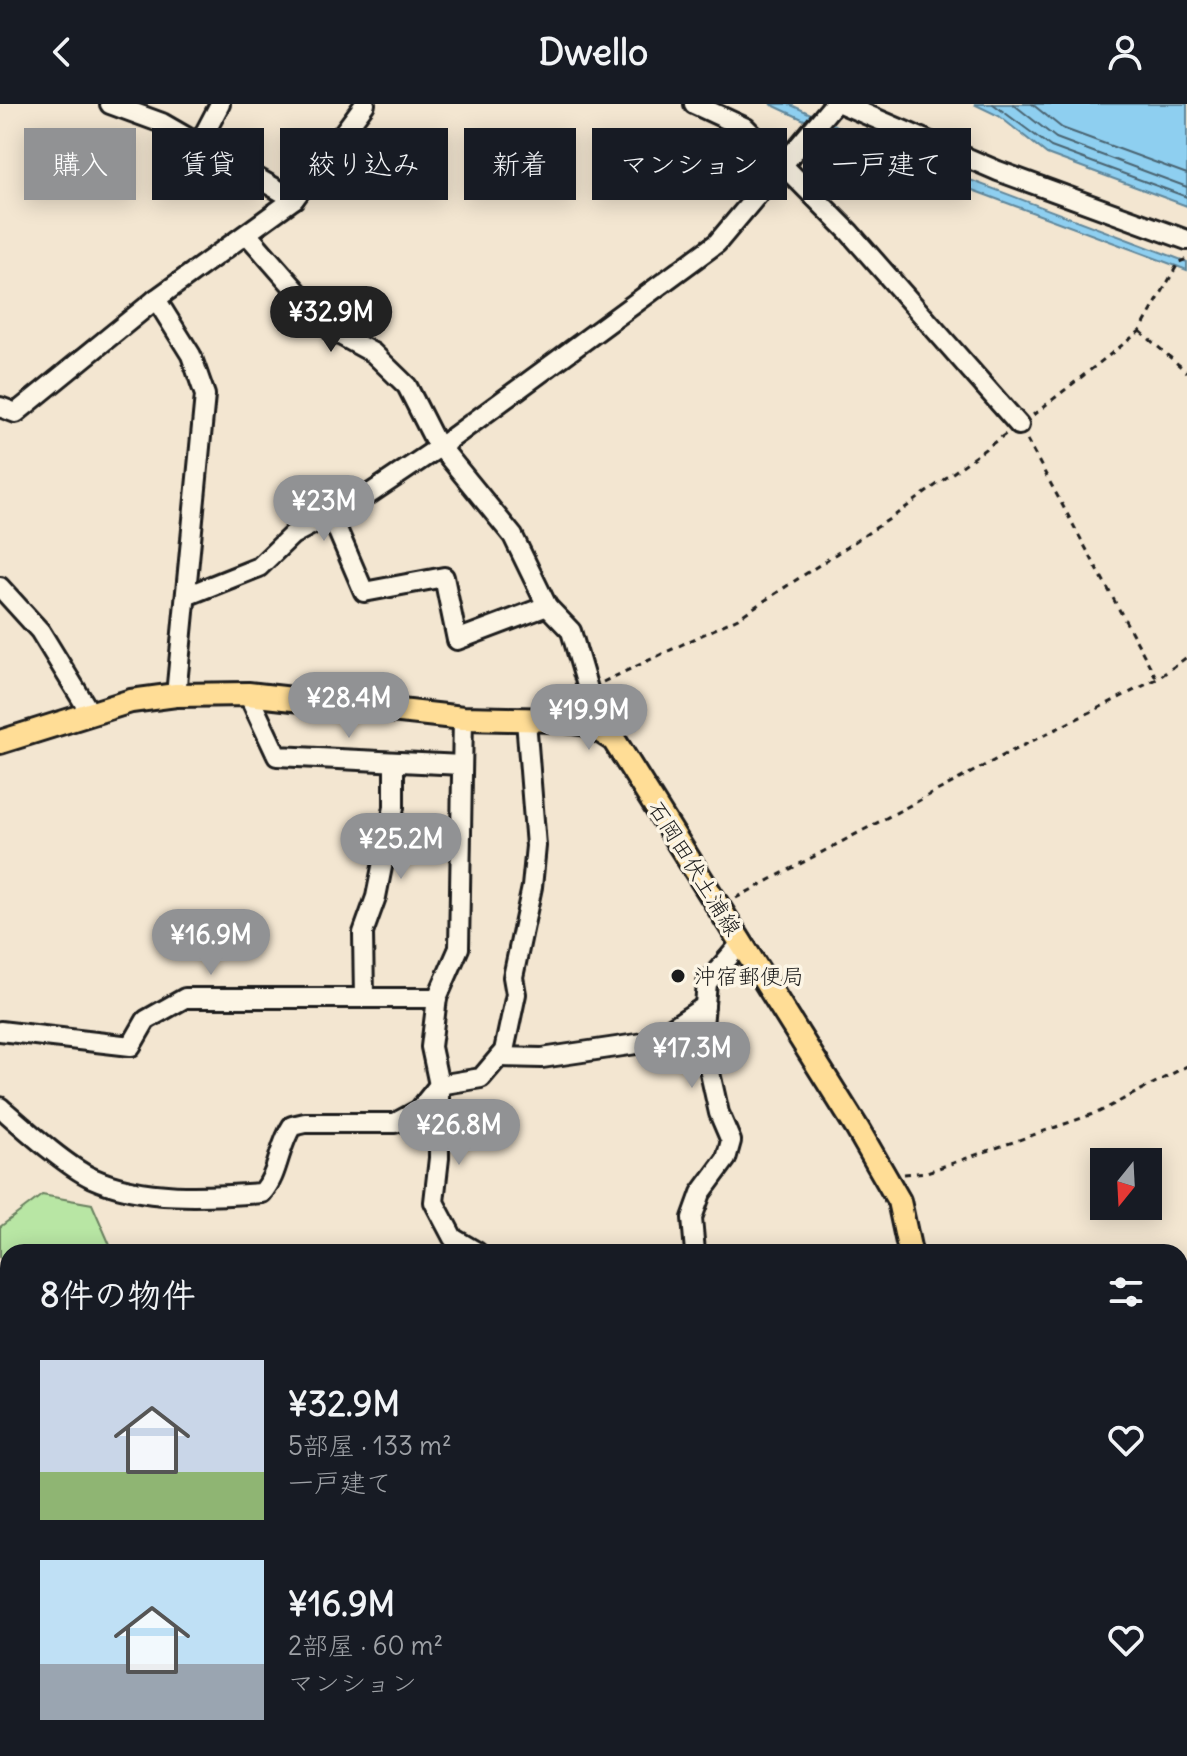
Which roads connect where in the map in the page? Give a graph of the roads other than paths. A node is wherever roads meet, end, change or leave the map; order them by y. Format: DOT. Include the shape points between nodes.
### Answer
graph roads {
  1 [pos="110,104"];
  2 [pos="220,104"];
  3 [pos="365,104"];
  4 [pos="694,104"];
  5 [pos="834,107"];
  6 [pos="171,128"];
  7 [pos="207,128"];
  8 [pos="347,128"];
  9 [pos="746,128"];
  10 [pos="787,163"];
  11 [pos="787,172"];
  12 [pos="293,200"];
  13 [pos="755,200"];
  14 [pos="247,234"];
  15 [pos="1187,240"];
  16 [pos="156,299"];
  17 [pos="0,407"];
  18 [pos="1019,425"];
  19 [pos="441,446"];
  20 [pos="331,515"];
  21 [pos="0,587"];
  22 [pos="186,596"];
  23 [pos="547,606"];
  24 [pos="248,694"];
  25 [pos="176,695"];
  26 [pos="89,711"];
  27 [pos="463,718"];
  28 [pos="526,720"];
  29 [pos="589,724"];
  30 [pos="0,742"];
  31 [pos="394,763"];
  32 [pos="462,765"];
  33 [pos="742,942"];
  34 [pos="364,998"];
  35 [pos="437,998"];
  36 [pos="705,1006"];
  37 [pos="0,1031"];
  38 [pos="499,1057"];
  39 [pos="439,1085"];
  40 [pos="0,1107"];
  41 [pos="463,1244"];
  42 [pos="694,1244"];
  43 [pos="908,1244"];
  1 -- 6 [label="street"];
  2 -- 7 [label="street"];
  3 -- 8 [label="street"];
  4 -- 9 [label="street"];
  5 -- 10 [label="street"];
  5 -- 15 [label="street"];
  11 -- 18 [label="street" via="849,232"];
  12 -- 14 [label="street"];
  13 -- 19 [label="street" via="717,243"];
  14 -- 16 [label="street"];
  14 -- 19 [label="street" via="331,330 373,353 407,386"];
  16 -- 17 [label="street" via="16,413"];
  16 -- 22 [label="street" via="191,355 205,395"];
  19 -- 20 [label="street"];
  19 -- 23 [label="street" via="513,536"];
  20 -- 22 [label="street" via="292,535 259,567"];
  20 -- 23 [label="street" via="364,592 444,577 457,640"];
  21 -- 26 [label="street" via="40,631"];
  22 -- 25 [label="street"];
  23 -- 29 [label="street" via="571,631 588,689"];
  24 -- 25 [label="main road"];
  24 -- 27 [label="main road"];
  24 -- 31 [label="street" via="277,756"];
  25 -- 26 [label="main road"];
  26 -- 30 [label="main road"];
  27 -- 28 [label="main road"];
  27 -- 32 [label="street"];
  28 -- 29 [label="main road"];
  28 -- 38 [label="street" via="536,846 513,977 516,994"];
  29 -- 33 [label="main road, 石岡田伏土浦線" via="614,740"];
  31 -- 32 [label="street"];
  31 -- 34 [label="street" via="394,807 376,897 363,933"];
  32 -- 35 [label="street" via="459,948"];
  33 -- 36 [label="street" via="707,983"];
  33 -- 43 [label="main road, 石岡田伏土浦線" via="899,1201"];
  34 -- 35 [label="street"];
  34 -- 37 [label="street" via="185,998 146,1020 131,1046"];
  35 -- 39 [label="street" via="431,1047"];
  36 -- 38 [label="street" via="650,1042 542,1058"];
  36 -- 42 [label="street" via="702,1037 719,1113 731,1141 692,1218"];
  38 -- 39 [label="street" via="481,1078"];
  39 -- 40 [label="street" via="419,1110 395,1123 292,1126 280,1144 272,1182 262,1193 208,1197 165,1196 92,1178"];
  39 -- 41 [label="street" via="434,1202 453,1238"];
}
